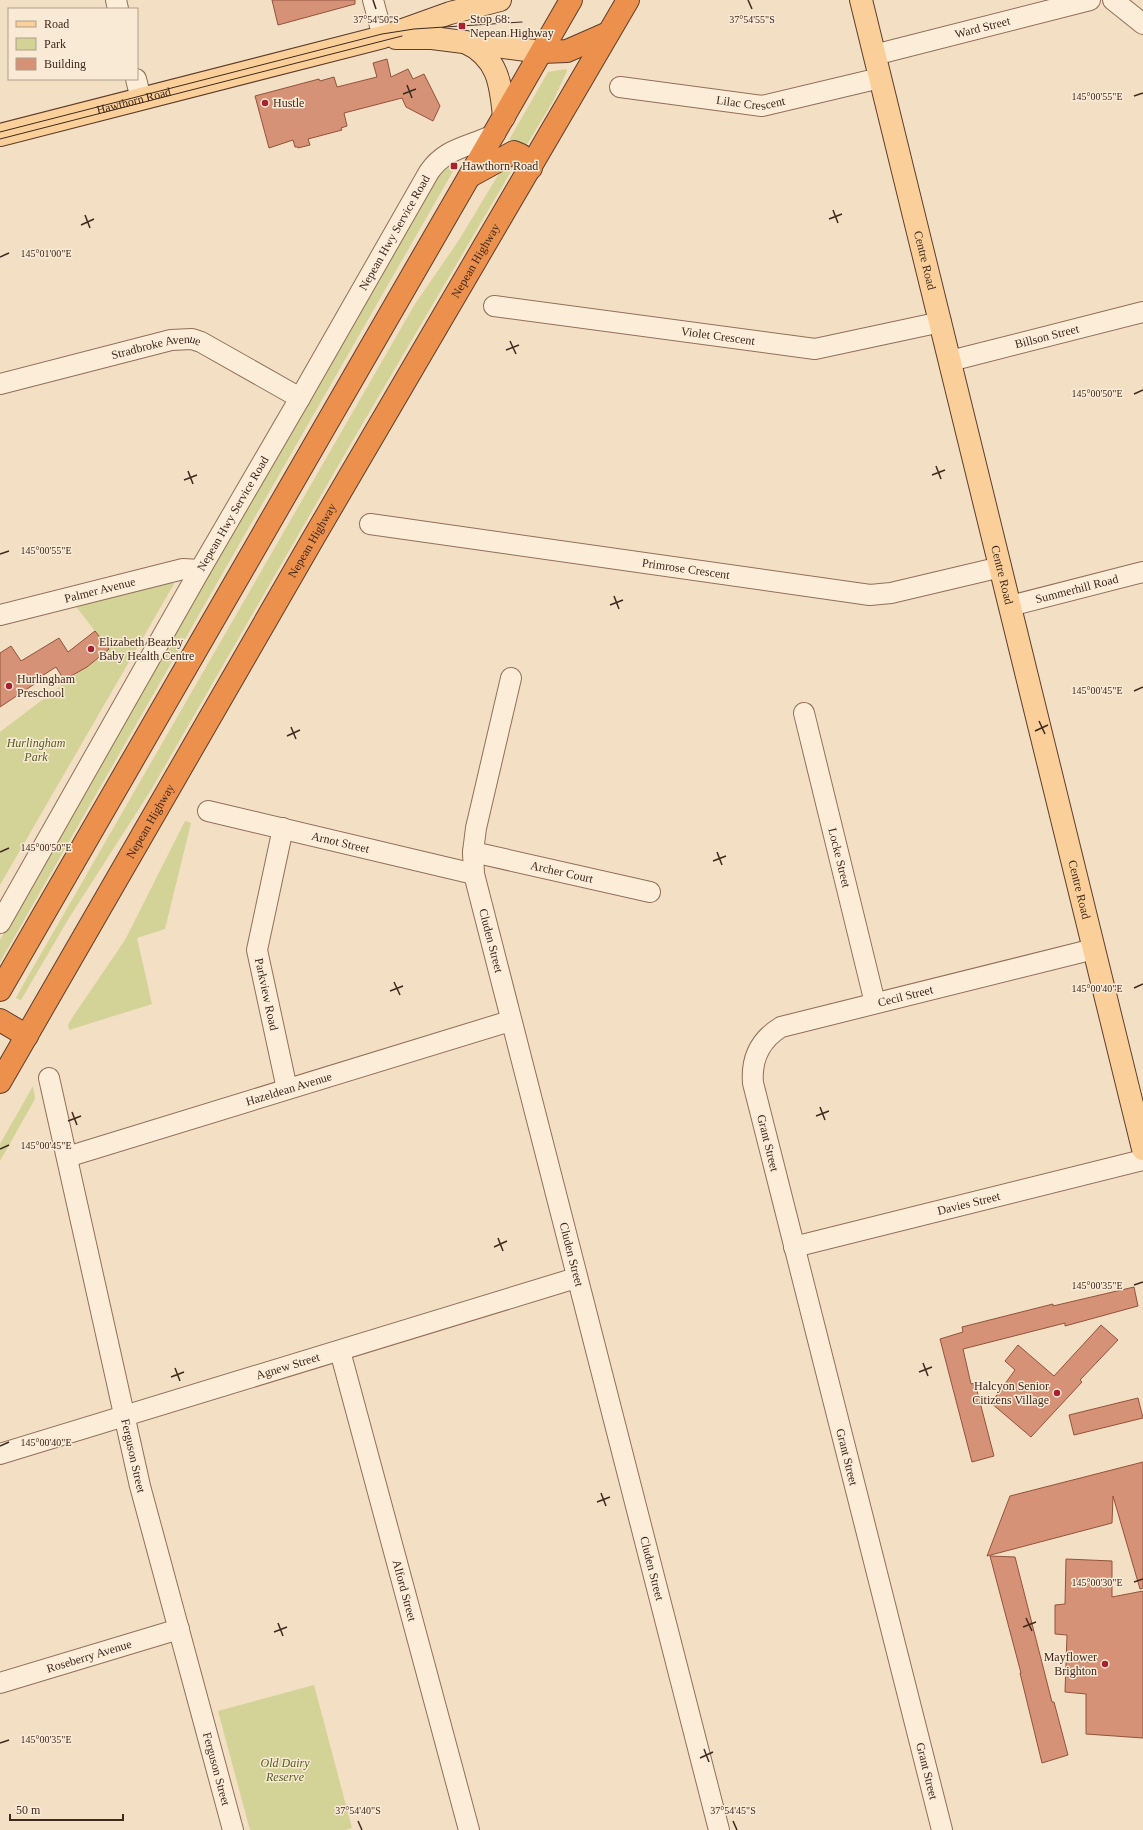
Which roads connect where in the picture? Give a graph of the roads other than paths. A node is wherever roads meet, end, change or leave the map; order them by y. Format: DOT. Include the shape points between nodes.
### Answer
graph roads {
  1 [pos="373,0"];
  2 [pos="500,0"];
  3 [pos="571,0"];
  4 [pos="628,0"];
  5 [pos="861,0"];
  6 [pos="1113,0"];
  7 [pos="1085,1"];
  8 [pos="1143,24"];
  9 [pos="608,33"];
  10 [pos="383,37"];
  11 [pos="464,42"];
  12 [pos="542,52"];
  13 [pos="874,55"];
  14 [pos="880,78"];
  15 [pos="620,87"];
  16 [pos="139,89"];
  17 [pos="500,126"];
  18 [pos="0,135"];
  19 [pos="530,168"];
  20 [pos="471,176"];
  21 [pos="494,306"];
  22 [pos="1143,312"];
  23 [pos="941,322"];
  24 [pos="950,361"];
  25 [pos="0,384"];
  26 [pos="300,398"];
  27 [pos="370,524"];
  28 [pos="1001,567"];
  29 [pos="200,570"];
  30 [pos="1143,572"];
  31 [pos="1010,606"];
  32 [pos="0,615"];
  33 [pos="511,678"];
  34 [pos="804,713"];
  35 [pos="208,811"];
  36 [pos="283,828"];
  37 [pos="473,852"];
  38 [pos="474,874"];
  39 [pos="650,892"];
  40 [pos="0,923"];
  41 [pos="1094,949"];
  42 [pos="0,990"];
  43 [pos="875,1003"];
  44 [pos="0,1020"];
  45 [pos="510,1021"];
  46 [pos="27,1036"];
  47 [pos="49,1078"];
  48 [pos="0,1082"];
  49 [pos="753,1083"];
  50 [pos="288,1089"];
  51 [pos="1138,1106"];
  52 [pos="1142,1137"];
  53 [pos="67,1157"];
  54 [pos="1143,1160"];
  55 [pos="794,1247"];
  56 [pos="576,1278"];
  57 [pos="340,1351"];
  58 [pos="124,1416"];
  59 [pos="0,1454"];
  60 [pos="179,1629"];
  61 [pos="0,1683"];
  62 [pos="233,1830"];
  63 [pos="469,1830"];
  64 [pos="719,1830"];
  65 [pos="942,1830"];
  1 -- 10 [label="street"];
  2 -- 10 [label="main road, Hawthorn Road" via="450,13"];
  3 -- 12 [label="highway"];
  4 -- 9 [label="highway, Nepean Highway"];
  5 -- 13 [label="main road, Centre Road"];
  6 -- 8 [label="street"];
  7 -- 13 [label="street, Ward Street"];
  9 -- 12 [label="highway" via="567,51"];
  9 -- 19 [label="highway, Nepean Highway"];
  10 -- 11 [label="main road, Hawthorn Road" via="432,38"];
  10 -- 16 [label="main road, Hawthorn Road"];
  11 -- 12 [label="main road, Hawthorn Road"];
  11 -- 17 [label="main road" via="480,51 497,73 502,88"];
  12 -- 17 [label="highway"];
  13 -- 14 [label="main road, Centre Road"];
  14 -- 15 [label="street, Lilac Crescent" via="762,106"];
  14 -- 23 [label="main road, Centre Road"];
  16 -- 18 [label="main road, Hawthorn Road"];
  17 -- 20 [label="highway"];
  17 -- 26 [label="street, Nepean Hwy Service Road" via="478,142 452,150 433,166"];
  19 -- 20 [label="highway" via="521,155 514,152"];
  19 -- 46 [label="highway, Nepean Highway"];
  20 -- 42 [label="highway"];
  21 -- 23 [label="street, Violet Crescent" via="815,349"];
  22 -- 24 [label="street, Billson Street"];
  23 -- 24 [label="main road, Centre Road"];
  24 -- 28 [label="main road, Centre Road"];
  25 -- 26 [label="street, Stradbroke Avenue" via="171,340 184,339 201,342"];
  26 -- 29 [label="street, Nepean Hwy Service Road"];
  27 -- 28 [label="street, Primrose Crescent" via="870,595 891,593"];
  28 -- 31 [label="main road, Centre Road"];
  29 -- 32 [label="street, Palmer Avenue" via="183,569"];
  29 -- 40 [label="street, Nepean Hwy Service Road"];
  30 -- 31 [label="street, Summerhill Road"];
  31 -- 41 [label="main road, Centre Road"];
  33 -- 37 [label="street, Cluden Street" via="476,828"];
  34 -- 43 [label="street, Locke Street"];
  35 -- 36 [label="street, Arnot Street"];
  36 -- 38 [label="street, Arnot Street"];
  36 -- 50 [label="street, Parkview Road" via="257,950"];
  37 -- 38 [label="street, Cluden Street"];
  37 -- 39 [label="street, Archer Court"];
  38 -- 45 [label="street, Cluden Street"];
  41 -- 43 [label="street, Cecil Street"];
  41 -- 51 [label="main road, Centre Road"];
  43 -- 49 [label="street, Cecil Street" via="789,1024 774,1031 766,1038 754,1059"];
  44 -- 46 [label="highway"];
  45 -- 50 [label="street, Hazeldean Avenue"];
  45 -- 56 [label="street, Cluden Street"];
  46 -- 48 [label="highway, Nepean Highway"];
  47 -- 53 [label="street, Ferguson Street"];
  49 -- 55 [label="street, Grant Street"];
  50 -- 53 [label="street, Hazeldean Avenue"];
  51 -- 52 [label="main road, Centre Road"];
  53 -- 58 [label="street, Ferguson Street"];
  54 -- 55 [label="street, Davies Street"];
  55 -- 65 [label="street, Grant Street"];
  56 -- 57 [label="street, Agnew Street"];
  56 -- 64 [label="street, Cluden Street"];
  57 -- 58 [label="street, Agnew Street"];
  57 -- 63 [label="street, Alford Street"];
  58 -- 59 [label="street, Agnew Street"];
  58 -- 60 [label="street, Ferguson Street" via="147,1515"];
  60 -- 61 [label="street, Roseberry Avenue"];
  60 -- 62 [label="street, Ferguson Street"];
}
